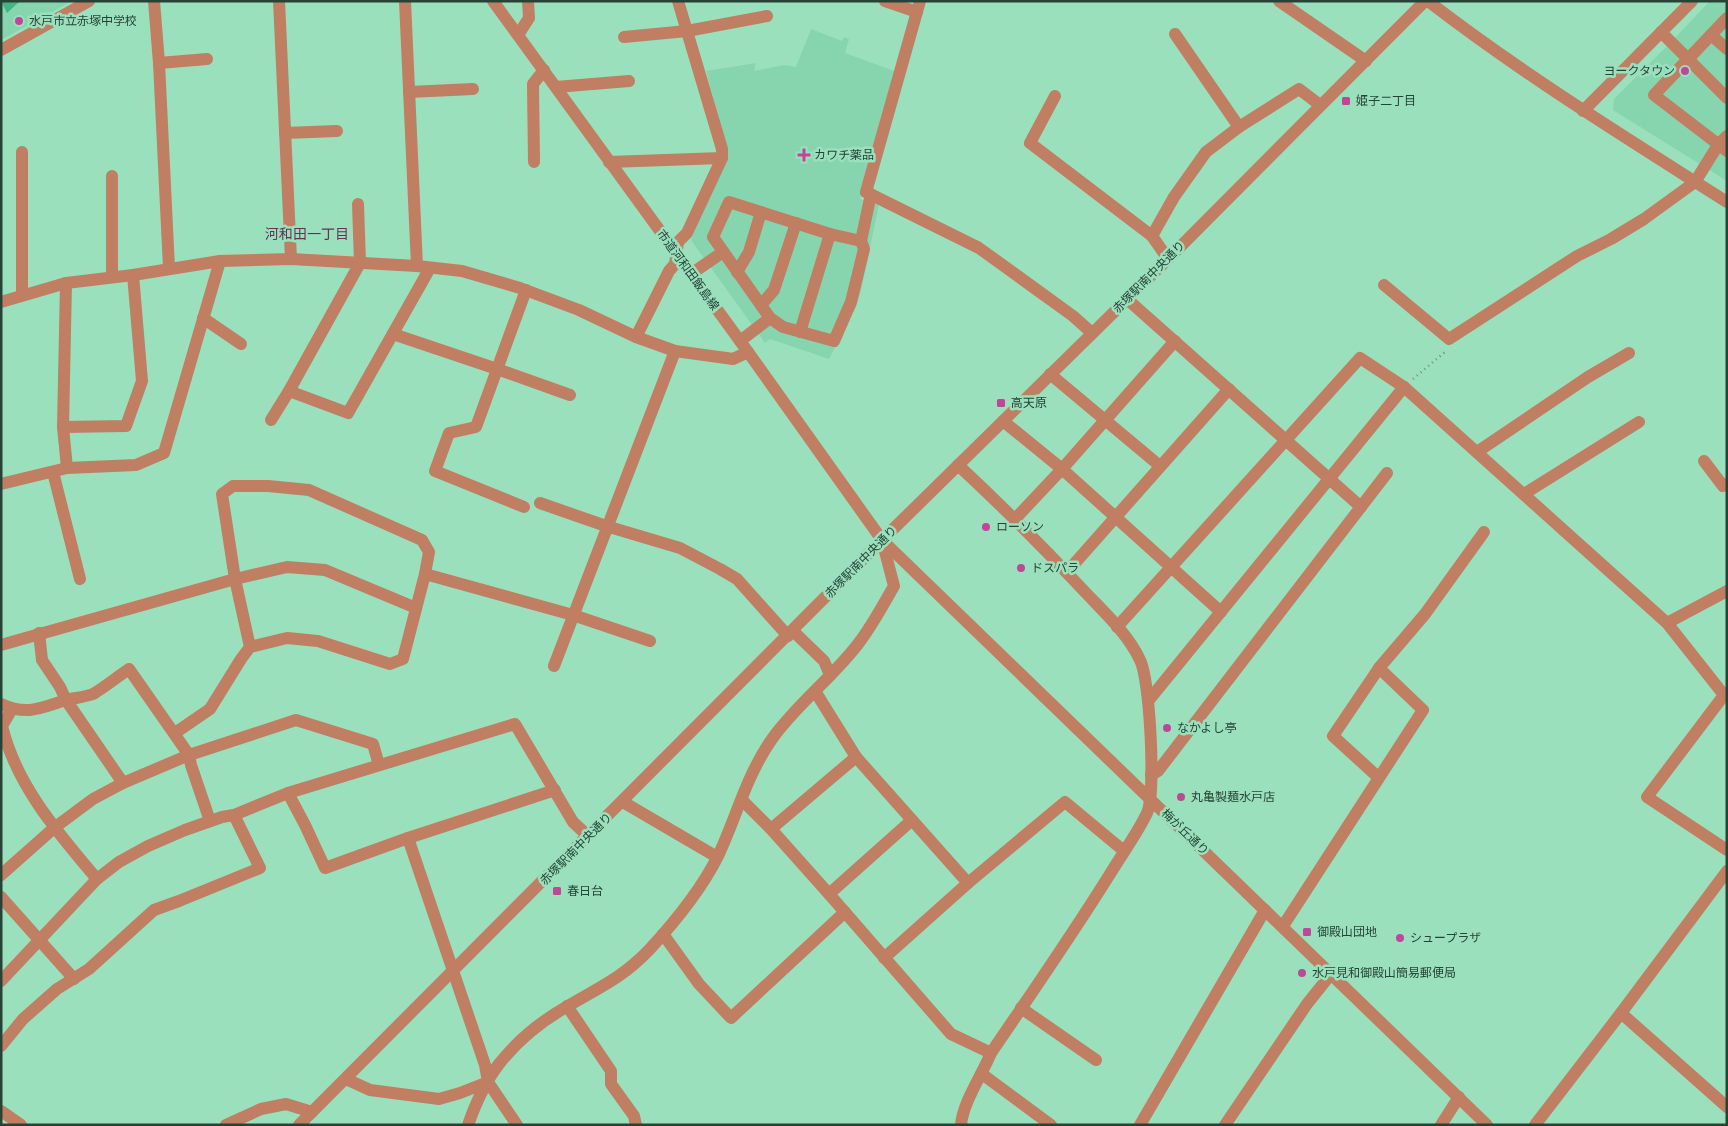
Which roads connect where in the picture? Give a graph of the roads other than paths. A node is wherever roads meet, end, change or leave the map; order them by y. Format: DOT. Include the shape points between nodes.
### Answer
graph roads {
  1 [pos="89,1"];
  2 [pos="154,1"];
  3 [pos="279,1"];
  4 [pos="405,1"];
  5 [pos="493,1"];
  6 [pos="528,1"];
  7 [pos="678,1"];
  8 [pos="885,1"];
  9 [pos="1279,1"];
  10 [pos="1427,1"];
  11 [pos="1692,1"];
  12 [pos="918,7"];
  13 [pos="767,16"];
  14 [pos="1727,18"];
  15 [pos="687,31"];
  16 [pos="1661,32"];
  17 [pos="1175,34"];
  18 [pos="1711,34"];
  19 [pos="518,35"];
  20 [pos="624,37"];
  21 [pos="1727,49"];
  22 [pos="1,50"];
  23 [pos="206,59"];
  24 [pos="1687,59"];
  25 [pos="1366,60"];
  26 [pos="159,63"];
  27 [pos="544,70"];
  28 [pos="629,81"];
  29 [pos="556,87"];
  30 [pos="473,89"];
  31 [pos="409,92"];
  32 [pos="1055,96"];
  33 [pos="1727,98"];
  34 [pos="1320,106"];
  35 [pos="1582,111"];
  36 [pos="1239,127"];
  37 [pos="337,131"];
  38 [pos="285,133"];
  39 [pos="1724,144"];
  40 [pos="22,152"];
  41 [pos="722,158"];
  42 [pos="534,162"];
  43 [pos="609,162"];
  44 [pos="112,176"];
  45 [pos="1695,182"];
  46 [pos="871,194"];
  47 [pos="1727,202"];
  48 [pos="358,204"];
  49 [pos="761,212"];
  50 [pos="796,223"];
  51 [pos="830,234"];
  52 [pos="1152,236"];
  53 [pos="860,241"];
  54 [pos="723,252"];
  55 [pos="677,255"];
  56 [pos="291,259"];
  57 [pos="1168,259"];
  58 [pos="220,261"];
  59 [pos="360,263"];
  60 [pos="424,267"];
  61 [pos="169,268"];
  62 [pos="737,272"];
  63 [pos="692,274"];
  64 [pos="133,275"];
  65 [pos="112,277"];
  66 [pos="66,283"];
  67 [pos="1384,285"];
  68 [pos="526,290"];
  69 [pos="22,295"];
  70 [pos="1127,299"];
  71 [pos="1,302"];
  72 [pos="761,305"];
  73 [pos="203,318"];
  74 [pos="770,318"];
  75 [pos="800,332"];
  76 [pos="1092,333"];
  77 [pos="393,334"];
  78 [pos="636,336"];
  79 [pos="740,341"];
  80 [pos="1175,341"];
  81 [pos="240,344"];
  82 [pos="675,351"];
  83 [pos="748,352"];
  84 [pos="1629,353"];
  85 [pos="497,369"];
  86 [pos="1050,374"];
  87 [pos="1404,387"];
  88 [pos="1229,389"];
  89 [pos="289,391"];
  90 [pos="570,395"];
  91 [pos="271,420"];
  92 [pos="1105,420"];
  93 [pos="1003,421"];
  94 [pos="1639,422"];
  95 [pos="63,427"];
  96 [pos="1286,440"];
  97 [pos="1477,452"];
  98 [pos="1704,461"];
  99 [pos="958,465"];
  100 [pos="1160,466"];
  101 [pos="67,468"];
  102 [pos="1062,470"];
  103 [pos="53,472"];
  104 [pos="1386,474"];
  105 [pos="1329,480"];
  106 [pos="1,484"];
  107 [pos="1727,484"];
  108 [pos="1524,494"];
  109 [pos="540,503"];
  110 [pos="524,507"];
  111 [pos="1361,507"];
  112 [pos="1116,518"];
  113 [pos="1015,519"];
  114 [pos="606,526"];
  115 [pos="1484,532"];
  116 [pos="882,540"];
  117 [pos="1170,567"];
  118 [pos="1067,572"];
  119 [pos="425,574"];
  120 [pos="80,578"];
  121 [pos="235,578"];
  122 [pos="1727,591"];
  123 [pos="416,608"];
  124 [pos="1221,612"];
  125 [pos="573,615"];
  126 [pos="1668,623"];
  127 [pos="1118,627"];
  128 [pos="39,633"];
  129 [pos="790,634"];
  130 [pos="650,640"];
  131 [pos="1,644"];
  132 [pos="250,647"];
  133 [pos="554,666"];
  134 [pos="1379,668"];
  135 [pos="830,675"];
  136 [pos="815,691"];
  137 [pos="66,700"];
  138 [pos="1149,700"];
  139 [pos="6,707"];
  140 [pos="175,733"];
  141 [pos="4,746"];
  142 [pos="189,754"];
  143 [pos="856,757"];
  144 [pos="379,765"];
  145 [pos="1151,774"];
  146 [pos="1379,778"];
  147 [pos="122,783"];
  148 [pos="555,790"];
  149 [pos="288,793"];
  150 [pos="1150,799"];
  151 [pos="742,800"];
  152 [pos="623,802"];
  153 [pos="234,815"];
  154 [pos="912,820"];
  155 [pos="210,821"];
  156 [pos="54,828"];
  157 [pos="771,829"];
  158 [pos="588,836"];
  159 [pos="408,838"];
  160 [pos="1727,850"];
  161 [pos="1124,851"];
  162 [pos="717,857"];
  163 [pos="1727,871"];
  164 [pos="1,875"];
  165 [pos="97,879"];
  166 [pos="968,883"];
  167 [pos="829,894"];
  168 [pos="1,897"];
  169 [pos="1266,910"];
  170 [pos="845,912"];
  171 [pos="1283,926"];
  172 [pos="663,934"];
  173 [pos="40,940"];
  174 [pos="884,958"];
  175 [pos="454,971"];
  176 [pos="1331,974"];
  177 [pos="74,979"];
  178 [pos="1,981"];
  179 [pos="567,1006"];
  180 [pos="1021,1008"];
  181 [pos="1621,1013"];
  182 [pos="1,1046"];
  183 [pos="991,1053"];
  184 [pos="1096,1060"];
  185 [pos="982,1074"];
  186 [pos="346,1079"];
  187 [pos="488,1082"];
  188 [pos="1459,1097"];
  189 [pos="1727,1107"];
  190 [pos="1,1111"];
  191 [pos="312,1112"];
  192 [pos="22,1125"];
  193 [pos="226,1125"];
  194 [pos="299,1125"];
  195 [pos="468,1125"];
  196 [pos="517,1125"];
  197 [pos="636,1125"];
  198 [pos="960,1125"];
  199 [pos="1051,1125"];
  200 [pos="1140,1125"];
  201 [pos="1225,1125"];
  202 [pos="1441,1125"];
  203 [pos="1487,1125"];
  204 [pos="1535,1125"];
  1 -- 22 [label="street"];
  2 -- 26 [label="street"];
  3 -- 38 [label="street"];
  4 -- 31 [label="street"];
  5 -- 19 [label="street, 市道河和田飯島線"];
  6 -- 19 [label="street" via="529,18"];
  7 -- 15 [label="street"];
  8 -- 12 [label="street"];
  9 -- 25 [label="street"];
  10 -- 25 [label="street, 赤塚駅南中央通り"];
  10 -- 35 [label="street"];
  11 -- 16 [label="street"];
  12 -- 46 [label="street" via="866,192"];
  13 -- 15 [label="street"];
  14 -- 18 [label="street"];
  15 -- 20 [label="street"];
  15 -- 41 [label="street"];
  16 -- 24 [label="street"];
  16 -- 35 [label="street"];
  17 -- 36 [label="street"];
  18 -- 21 [label="street"];
  18 -- 24 [label="street"];
  19 -- 27 [label="street, 市道河和田飯島線"];
  23 -- 26 [label="street"];
  24 -- 33 [label="street"];
  24 -- 39 [label="street" via="1654,95"];
  25 -- 34 [label="street, 赤塚駅南中央通り"];
  26 -- 61 [label="street"];
  27 -- 29 [label="street, 市道河和田飯島線"];
  27 -- 42 [label="street" via="532,84"];
  28 -- 29 [label="street"];
  29 -- 43 [label="street, 市道河和田飯島線"];
  30 -- 31 [label="street"];
  31 -- 60 [label="street"];
  32 -- 52 [label="street" via="1030,143"];
  34 -- 36 [label="street" via="1299,89"];
  34 -- 57 [label="street, 赤塚駅南中央通り"];
  35 -- 45 [label="street"];
  36 -- 52 [label="street" via="1206,152 1174,197"];
  37 -- 38 [label="street"];
  38 -- 56 [label="street"];
  39 -- 45 [label="street"];
  40 -- 69 [label="street"];
  41 -- 43 [label="street"];
  41 -- 55 [label="street" via="687,233 678,242"];
  43 -- 55 [label="street, 市道河和田飯島線"];
  44 -- 65 [label="street"];
  45 -- 47 [label="street"];
  45 -- 67 [label="street" via="1644,219 1577,256 1449,339"];
  46 -- 53 [label="street"];
  46 -- 76 [label="street" via="979,248"];
  48 -- 59 [label="street"];
  49 -- 50 [label="street"];
  49 -- 54 [label="street" via="729,202 713,237"];
  49 -- 62 [label="street" via="749,252"];
  50 -- 51 [label="street"];
  50 -- 72 [label="street" via="774,290"];
  51 -- 53 [label="street"];
  51 -- 75 [label="street"];
  52 -- 57 [label="street"];
  53 -- 75 [label="street" via="864,249 851,302 834,341"];
  54 -- 62 [label="street"];
  54 -- 63 [label="street"];
  55 -- 63 [label="street, 市道河和田飯島線"];
  55 -- 78 [label="street"];
  56 -- 58 [label="street"];
  56 -- 59 [label="street"];
  57 -- 70 [label="street, 赤塚駅南中央通り"];
  58 -- 61 [label="street"];
  58 -- 73 [label="street"];
  59 -- 60 [label="street"];
  59 -- 89 [label="street"];
  60 -- 68 [label="street" via="462,271"];
  60 -- 77 [label="street"];
  61 -- 64 [label="street"];
  62 -- 72 [label="street"];
  63 -- 79 [label="street, 市道河和田飯島線"];
  64 -- 65 [label="street"];
  64 -- 95 [label="street" via="142,381 126,426"];
  65 -- 66 [label="street"];
  66 -- 69 [label="street"];
  66 -- 95 [label="street"];
  68 -- 78 [label="street"];
  68 -- 85 [label="street"];
  69 -- 71 [label="street"];
  70 -- 76 [label="street, 赤塚駅南中央通り"];
  70 -- 80 [label="street"];
  72 -- 74 [label="street"];
  73 -- 81 [label="street"];
  73 -- 101 [label="street" via="164,453 136,465"];
  74 -- 75 [label="street" via="783,327"];
  74 -- 79 [label="street"];
  76 -- 86 [label="street, 赤塚駅南中央通り"];
  77 -- 85 [label="street"];
  77 -- 89 [label="street" via="348,413"];
  78 -- 82 [label="street"];
  79 -- 83 [label="street, 市道河和田飯島線"];
  80 -- 88 [label="street"];
  80 -- 92 [label="street"];
  82 -- 83 [label="street" via="733,359"];
  82 -- 114 [label="street"];
  83 -- 116 [label="street, 市道河和田飯島線"];
  84 -- 97 [label="street"];
  85 -- 90 [label="street"];
  85 -- 110 [label="street" via="476,427 449,433 435,471"];
  86 -- 92 [label="street"];
  86 -- 93 [label="street, 赤塚駅南中央通り"];
  87 -- 96 [label="street" via="1360,358"];
  87 -- 97 [label="street"];
  87 -- 105 [label="street"];
  88 -- 96 [label="street"];
  88 -- 100 [label="street"];
  89 -- 91 [label="street"];
  92 -- 100 [label="street"];
  92 -- 102 [label="street"];
  93 -- 99 [label="street, 赤塚駅南中央通り"];
  93 -- 102 [label="street"];
  94 -- 108 [label="street"];
  95 -- 101 [label="street"];
  96 -- 105 [label="street"];
  96 -- 117 [label="street"];
  97 -- 108 [label="street"];
  98 -- 107 [label="street" via="1723,486"];
  99 -- 113 [label="street"];
  99 -- 116 [label="street, 赤塚駅南中央通り"];
  100 -- 112 [label="street"];
  101 -- 103 [label="street"];
  102 -- 112 [label="street"];
  102 -- 113 [label="street"];
  103 -- 106 [label="street"];
  103 -- 120 [label="street"];
  104 -- 111 [label="street"];
  105 -- 111 [label="street"];
  105 -- 124 [label="street"];
  108 -- 126 [label="street"];
  109 -- 114 [label="street"];
  111 -- 145 [label="street" via="1158,772"];
  112 -- 117 [label="street"];
  112 -- 118 [label="street"];
  113 -- 118 [label="street"];
  114 -- 125 [label="street"];
  114 -- 129 [label="street" via="680,548 737,579"];
  115 -- 134 [label="street" via="1425,614"];
  116 -- 129 [label="street, 赤塚駅南中央通り"];
  116 -- 135 [label="street" via="894,586 858,644"];
  116 -- 150 [label="street, 梅が丘通り"];
  117 -- 124 [label="street"];
  117 -- 127 [label="street"];
  118 -- 127 [label="street"];
  119 -- 121 [label="street" via="429,552 422,540 309,490 233,486 222,494"];
  119 -- 123 [label="street"];
  119 -- 125 [label="street"];
  121 -- 123 [label="street" via="287,567 325,570"];
  121 -- 128 [label="street"];
  121 -- 132 [label="street"];
  122 -- 126 [label="street"];
  123 -- 132 [label="street" via="403,659 390,664 318,641 287,638"];
  124 -- 138 [label="street"];
  125 -- 130 [label="street"];
  125 -- 133 [label="street"];
  126 -- 160 [label="street" via="1724,695 1647,797"];
  127 -- 138 [label="street" via="1141,661"];
  128 -- 131 [label="street"];
  128 -- 137 [label="street" via="42,660"];
  129 -- 135 [label="street" via="824,661"];
  129 -- 152 [label="street, 赤塚駅南中央通り"];
  132 -- 140 [label="street" via="210,708"];
  134 -- 146 [label="street" via="1423,710"];
  134 -- 146 [label="street" via="1333,736"];
  135 -- 136 [label="street"];
  136 -- 143 [label="street"];
  136 -- 151 [label="street" via="771,740"];
  137 -- 139 [label="street" via="25,711"];
  137 -- 140 [label="street" via="92,694 128,669"];
  137 -- 147 [label="street"];
  138 -- 145 [label="street"];
  139 -- 141 [label="street" via="2,726"];
  140 -- 142 [label="street"];
  141 -- 156 [label="street"];
  142 -- 144 [label="street" via="296,720 373,744"];
  142 -- 147 [label="street"];
  142 -- 155 [label="street"];
  143 -- 154 [label="street"];
  143 -- 157 [label="street"];
  144 -- 148 [label="street" via="515,724"];
  144 -- 149 [label="street"];
  145 -- 150 [label="street"];
  146 -- 171 [label="street"];
  147 -- 156 [label="street" via="92,799"];
  148 -- 158 [label="street" via="573,822"];
  148 -- 159 [label="street"];
  149 -- 153 [label="street"];
  149 -- 159 [label="street" via="325,868"];
  150 -- 161 [label="street" via="1148,812"];
  150 -- 169 [label="street, 梅が丘通り"];
  151 -- 157 [label="street"];
  151 -- 162 [label="street"];
  152 -- 158 [label="street, 赤塚駅南中央通り"];
  152 -- 162 [label="street"];
  153 -- 155 [label="street"];
  153 -- 177 [label="street" via="260,868 154,910"];
  154 -- 166 [label="street"];
  154 -- 167 [label="street"];
  155 -- 165 [label="street" via="148,846"];
  156 -- 164 [label="street"];
  156 -- 165 [label="street"];
  157 -- 167 [label="street"];
  158 -- 175 [label="street, 赤塚駅南中央通り"];
  159 -- 175 [label="street"];
  161 -- 166 [label="street" via="1065,802"];
  161 -- 180 [label="street"];
  162 -- 172 [label="street"];
  163 -- 181 [label="street"];
  165 -- 173 [label="street"];
  166 -- 174 [label="street"];
  167 -- 170 [label="street"];
  168 -- 173 [label="street"];
  169 -- 171 [label="street, 梅が丘通り"];
  169 -- 200 [label="street"];
  170 -- 172 [label="street" via="731,1018 699,984"];
  170 -- 174 [label="street"];
  171 -- 176 [label="street, 梅が丘通り"];
  172 -- 179 [label="street" via="610,984"];
  173 -- 177 [label="street"];
  173 -- 178 [label="street"];
  174 -- 183 [label="street" via="951,1034"];
  175 -- 186 [label="street, 赤塚駅南中央通り"];
  175 -- 187 [label="street" via="486,1066"];
  176 -- 188 [label="street, 梅が丘通り"];
  176 -- 201 [label="street"];
  177 -- 182 [label="street" via="57,989 23,1019"];
  179 -- 187 [label="street" via="522,1041 498,1065"];
  179 -- 197 [label="street" via="612,1071 612,1084 634,1116"];
  180 -- 183 [label="street"];
  180 -- 184 [label="street"];
  181 -- 189 [label="street"];
  181 -- 204 [label="street"];
  183 -- 185 [label="street"];
  185 -- 198 [label="street" via="969,1097"];
  185 -- 199 [label="street"];
  186 -- 187 [label="street" via="370,1090 439,1098"];
  186 -- 191 [label="street, 赤塚駅南中央通り"];
  187 -- 195 [label="street"];
  187 -- 196 [label="street"];
  188 -- 202 [label="street"];
  188 -- 203 [label="street, 梅が丘通り"];
  190 -- 192 [label="street"];
  191 -- 193 [label="street" via="286,1104 260,1109"];
  191 -- 194 [label="street, 赤塚駅南中央通り"];
}
